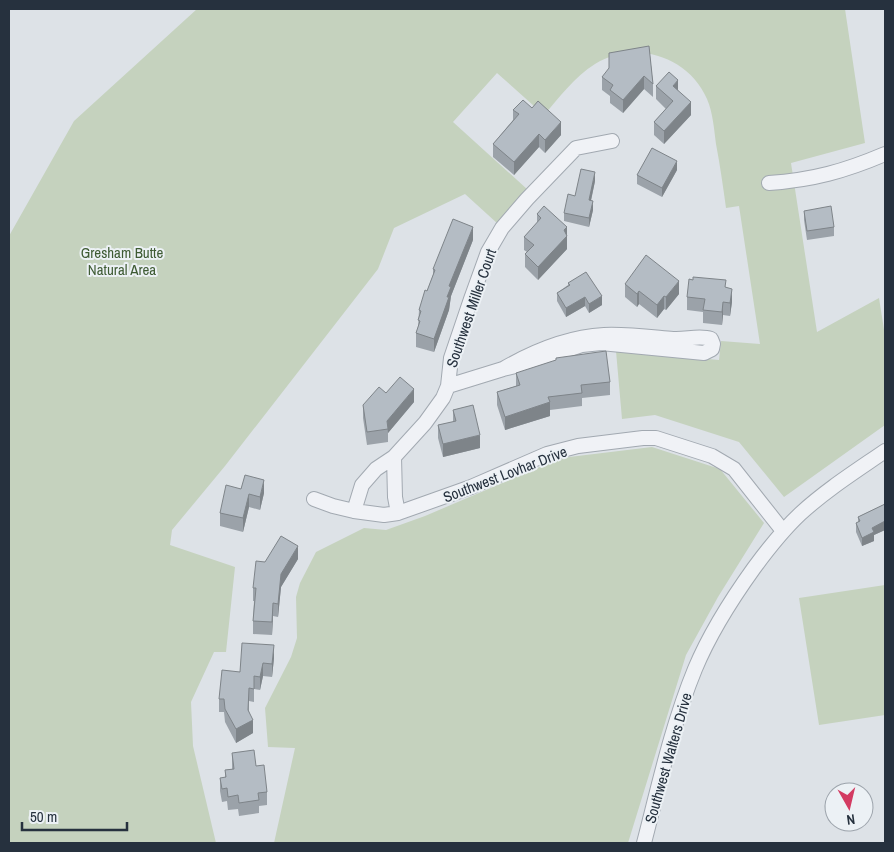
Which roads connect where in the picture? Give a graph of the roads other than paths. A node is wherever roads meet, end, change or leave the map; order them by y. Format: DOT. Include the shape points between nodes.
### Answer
graph roads {
  1 [pos="612,141"];
  2 [pos="885,154"];
  3 [pos="769,183"];
  4 [pos="503,369"];
  5 [pos="448,386"];
  6 [pos="885,450"];
  7 [pos="394,457"];
  8 [pos="314,499"];
  9 [pos="354,511"];
  10 [pos="398,514"];
  11 [pos="783,531"];
  12 [pos="644,843"];
  1 -- 5 [label="street, Southwest Miller Court" via="576,148 502,228 488,252 471,299 451,358"];
  2 -- 3 [label="street" via="830,174 800,181"];
  4 -- 4 [label="street" via="582,345 601,343 704,353 714,344 704,337 687,340 586,336 528,354"];
  4 -- 5 [label="street"];
  5 -- 7 [label="street, Southwest Miller Court" via="436,410"];
  6 -- 11 [label="street, Southwest Walters Drive" via="830,489"];
  7 -- 9 [label="street, Southwest Miller Court" via="376,469 362,485"];
  7 -- 10 [label="street"];
  8 -- 9 [label="street, Southwest Lovhar Drive"];
  9 -- 10 [label="street, Southwest Lovhar Drive"];
  10 -- 11 [label="street, Southwest Lovhar Drive" via="546,454 578,446 656,438 726,462"];
  11 -- 12 [label="street, Southwest Walters Drive" via="725,610 696,668 674,728"];
}
